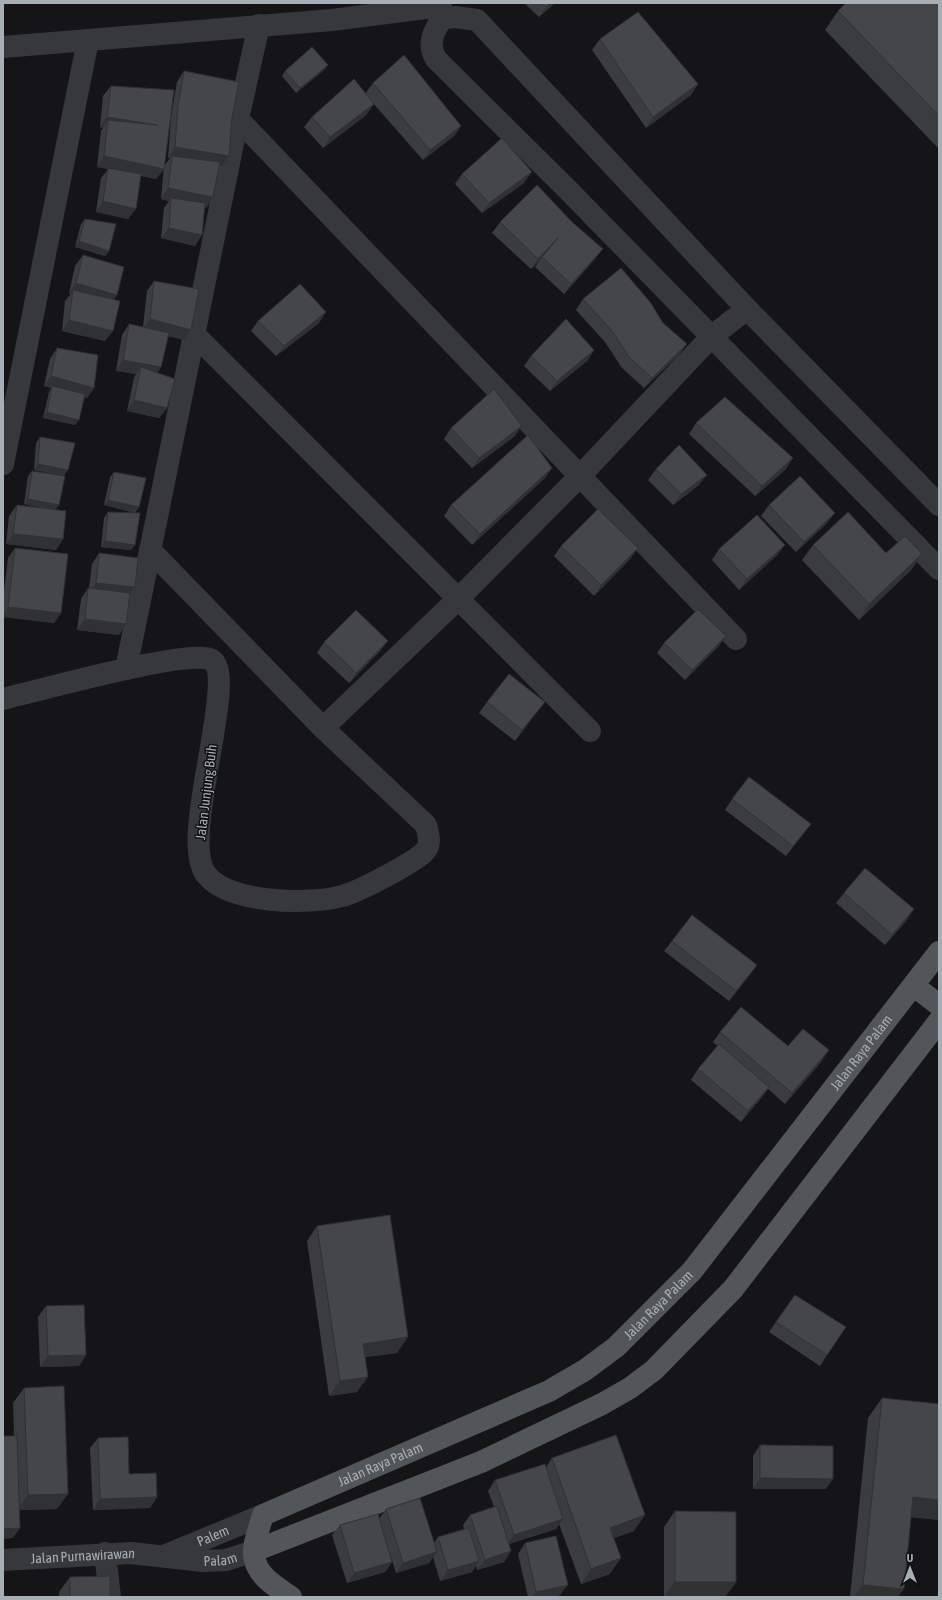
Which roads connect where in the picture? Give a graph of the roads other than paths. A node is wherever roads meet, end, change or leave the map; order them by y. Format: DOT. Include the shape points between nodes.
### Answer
graph roads {
  1 [pos="442,9"];
  2 [pos="260,25"];
  3 [pos="88,40"];
  4 [pos="3,46"];
  5 [pos="238,119"];
  6 [pos="747,309"];
  7 [pos="194,334"];
  8 [pos="712,336"];
  9 [pos="3,464"];
  10 [pos="580,476"];
  11 [pos="939,505"];
  12 [pos="150,550"];
  13 [pos="939,569"];
  14 [pos="458,599"];
  15 [pos="736,639"];
  16 [pos="245,648"];
  17 [pos="212,659"];
  18 [pos="126,669"];
  19 [pos="3,699"];
  20 [pos="322,728"];
  21 [pos="590,731"];
  22 [pos="939,952"];
  23 [pos="914,986"];
  24 [pos="939,1005"];
  25 [pos="939,1021"];
  26 [pos="263,1515"];
  27 [pos="254,1551"];
  28 [pos="105,1553"];
  29 [pos="162,1556"];
  30 [pos="3,1560"];
  31 [pos="110,1597"];
  32 [pos="291,1597"];
  1 -- 2 [label="street"];
  1 -- 6 [label="street" via="454,17 477,20"];
  1 -- 8 [label="street" via="431,44 436,59"];
  2 -- 3 [label="street"];
  2 -- 5 [label="street"];
  3 -- 4 [label="street"];
  3 -- 9 [label="street"];
  5 -- 7 [label="street"];
  5 -- 10 [label="street"];
  6 -- 8 [label="street"];
  6 -- 11 [label="street"];
  7 -- 12 [label="street"];
  7 -- 14 [label="street"];
  8 -- 10 [label="street"];
  8 -- 13 [label="street"];
  10 -- 14 [label="street"];
  10 -- 15 [label="street"];
  12 -- 16 [label="street"];
  12 -- 18 [label="street"];
  14 -- 20 [label="street"];
  14 -- 21 [label="street"];
  16 -- 17 [label="street"];
  16 -- 20 [label="street"];
  17 -- 18 [label="street" via="201,656"];
  17 -- 20 [label="street, Jalan Junjung Buih" via="217,667 217,706 200,821 199,849 205,873 215,883 240,895 277,901 343,896 409,864 426,851 429,838 426,825"];
  18 -- 19 [label="street"];
  22 -- 23 [label="main road, Jalan Raya Palam"];
  23 -- 24 [label="main road"];
  23 -- 26 [label="main road, Jalan Raya Palam" via="692,1271 616,1347 585,1370 549,1391"];
  25 -- 27 [label="main road" via="733,1289 654,1370 602,1404 481,1462"];
  26 -- 27 [label="main road"];
  26 -- 29 [label="street, Palem"];
  27 -- 29 [label="street, Palam" via="226,1560 203,1562"];
  27 -- 32 [label="main road" via="261,1574"];
  28 -- 29 [label="street, Jalan Purnawirawan"];
  28 -- 30 [label="street, Jalan Purnawirawan"];
  28 -- 31 [label="street"];
}
